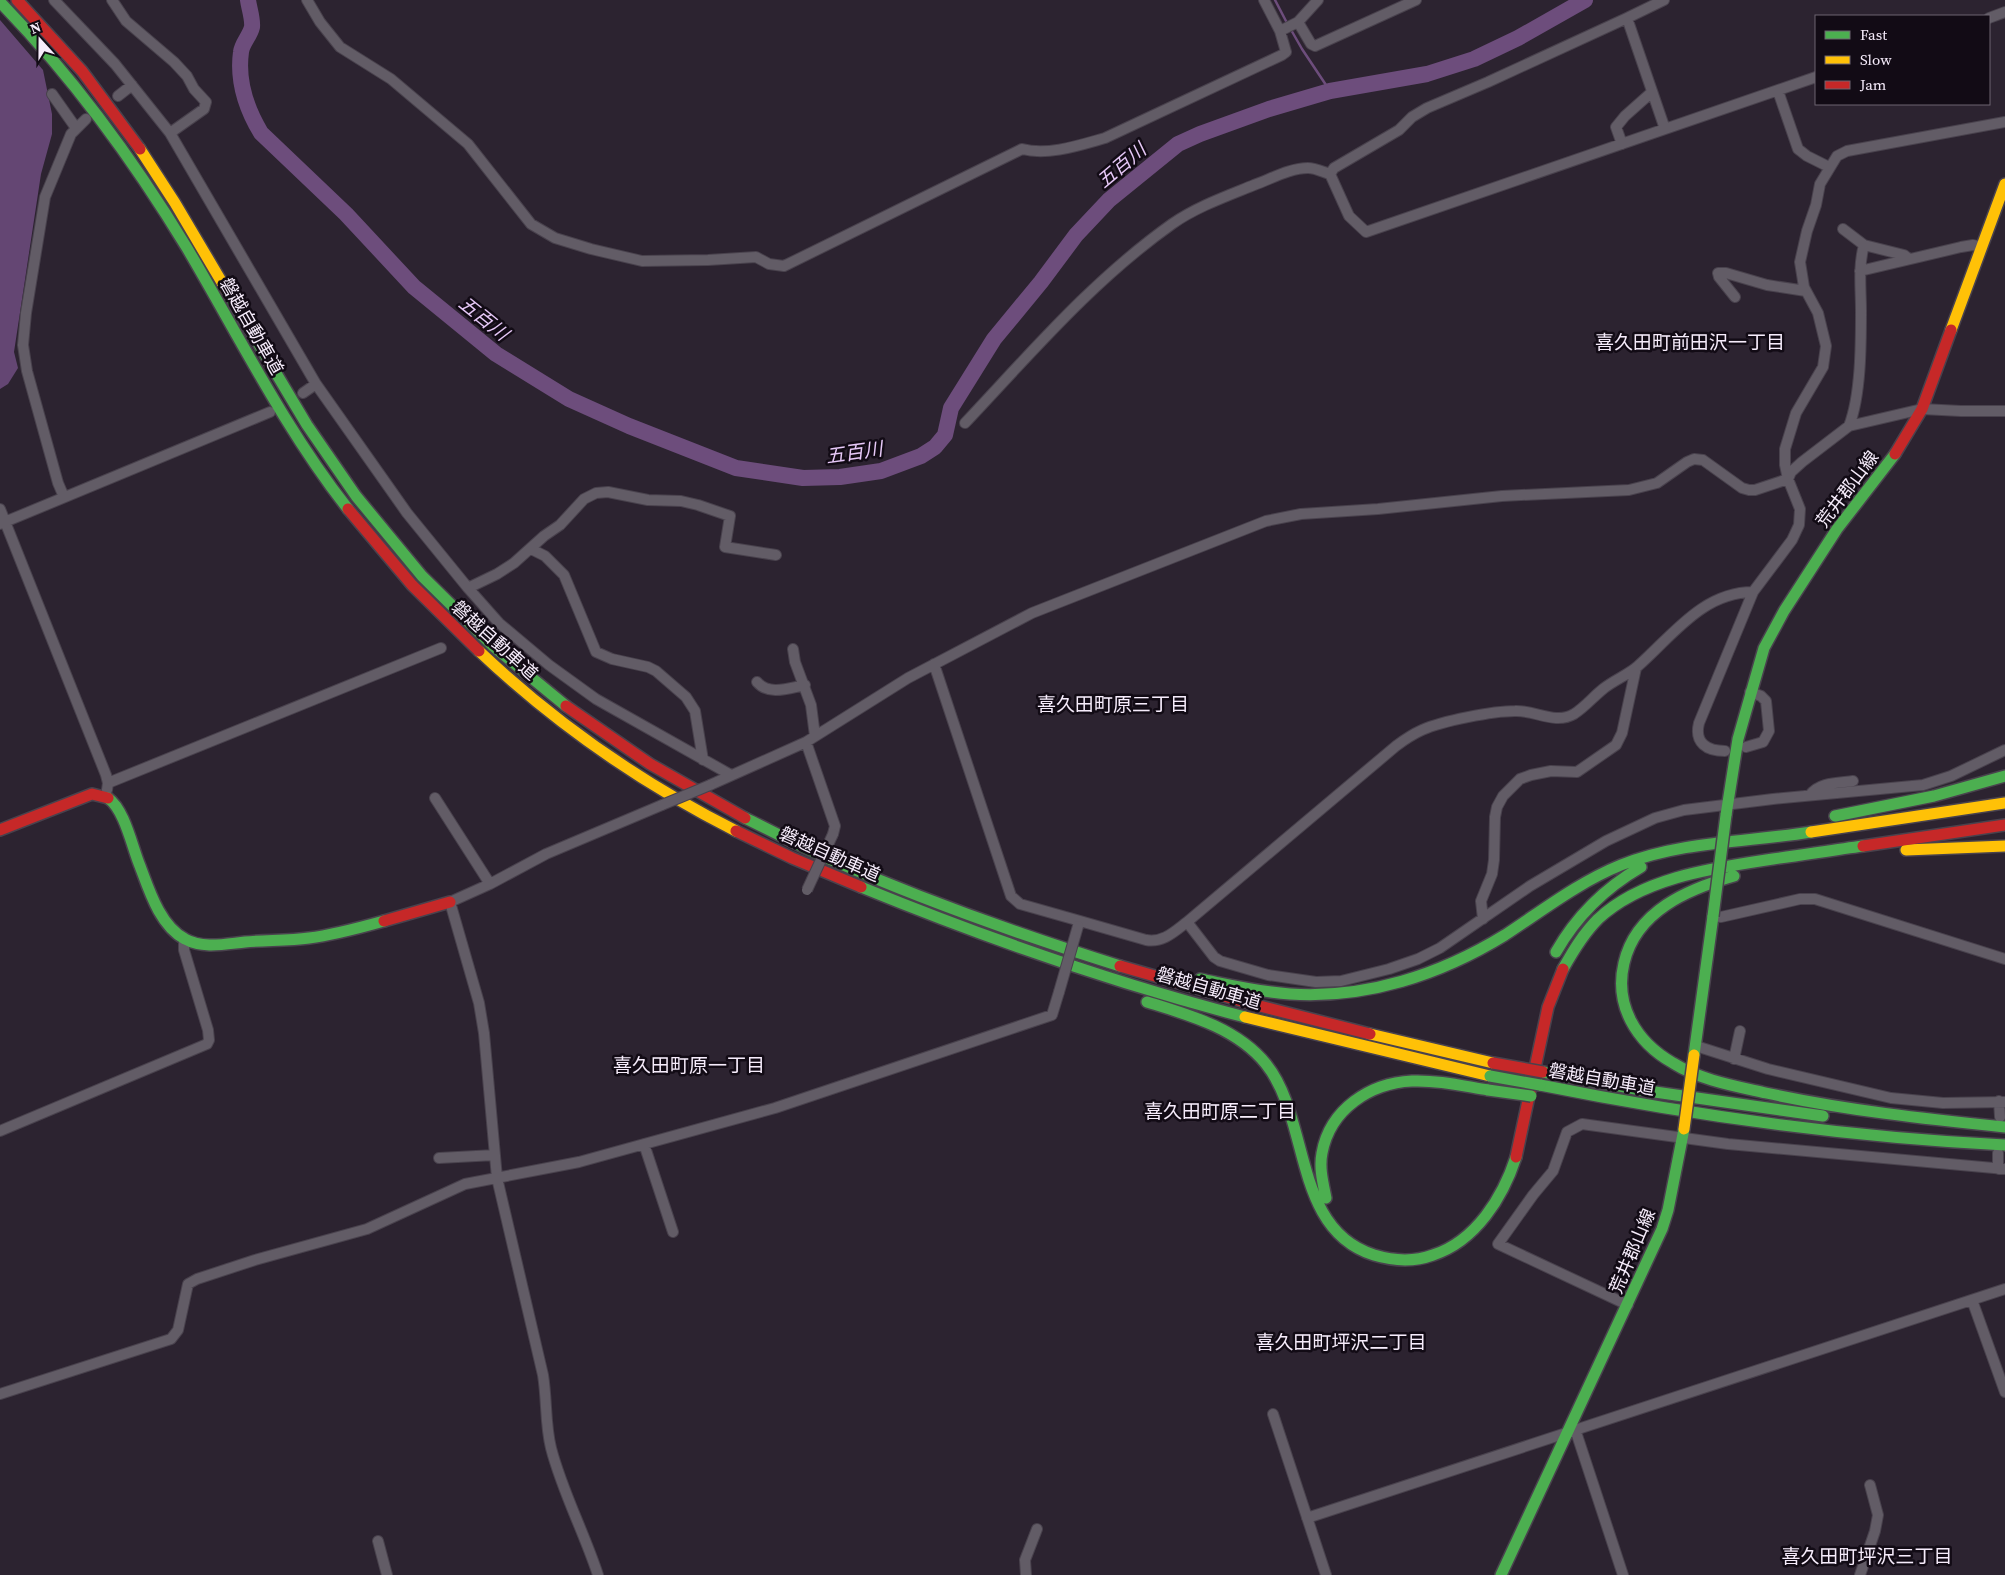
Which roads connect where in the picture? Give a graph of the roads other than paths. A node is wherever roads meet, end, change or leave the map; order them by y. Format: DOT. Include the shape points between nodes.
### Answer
graph roads {
  1 [pos="17,0"];
  2 [pos="54,0"];
  3 [pos="112,0"];
  4 [pos="308,0"];
  5 [pos="1264,0"];
  6 [pos="1318,0"];
  7 [pos="1416,0"];
  8 [pos="1664,0"];
  9 [pos="0,2"];
  10 [pos="2005,12"];
  11 [pos="1627,18"];
  12 [pos="1990,18"];
  13 [pos="1289,27"];
  14 [pos="1815,77"];
  15 [pos="132,86"];
  16 [pos="1778,91"];
  17 [pos="1652,92"];
  18 [pos="52,94"];
  19 [pos="118,96"];
  20 [pos="86,119"];
  21 [pos="2005,122"];
  22 [pos="76,128"];
  23 [pos="1666,129"];
  24 [pos="170,133"];
  25 [pos="1622,144"];
  26 [pos="1829,168"];
  27 [pos="1330,174"];
  28 [pos="2005,184"];
  29 [pos="1843,229"];
  30 [pos="1864,245"];
  31 [pos="1982,247"];
  32 [pos="1909,258"];
  33 [pos="1860,271"];
  34 [pos="1806,292"];
  35 [pos="1735,298"];
  36 [pos="316,384"];
  37 [pos="303,392"];
  38 [pos="1922,409"];
  39 [pos="2005,411"];
  40 [pos="270,412"];
  41 [pos="965,423"];
  42 [pos="1849,426"];
  43 [pos="1788,479"];
  44 [pos="64,497"];
  45 [pos="0,509"];
  46 [pos="3,523"];
  47 [pos="531,549"];
  48 [pos="776,555"];
  49 [pos="468,588"];
  50 [pos="1753,592"];
  51 [pos="441,648"];
  52 [pos="793,649"];
  53 [pos="934,664"];
  54 [pos="1636,668"];
  55 [pos="756,682"];
  56 [pos="805,685"];
  57 [pos="1750,692"];
  58 [pos="815,736"];
  59 [pos="806,742"];
  60 [pos="1746,747"];
  61 [pos="2005,750"];
  62 [pos="1725,751"];
  63 [pos="703,760"];
  64 [pos="731,775"];
  65 [pos="2005,776"];
  66 [pos="1853,781"];
  67 [pos="108,783"];
  68 [pos="2005,787"];
  69 [pos="105,795"];
  70 [pos="1810,795"];
  71 [pos="435,798"];
  72 [pos="2005,804"];
  73 [pos="1727,810"];
  74 [pos="1820,818"];
  75 [pos="2005,825"];
  76 [pos="1769,826"];
  77 [pos="1849,826"];
  78 [pos="0,830"];
  79 [pos="2005,835"];
  80 [pos="2005,846"];
  81 [pos="1687,848"];
  82 [pos="1897,850"];
  83 [pos="1772,868"];
  84 [pos="490,884"];
  85 [pos="806,893"];
  86 [pos="450,902"];
  87 [pos="1713,916"];
  88 [pos="1483,919"];
  89 [pos="1187,922"];
  90 [pos="1079,924"];
  91 [pos="957,925"];
  92 [pos="1034,938"];
  93 [pos="184,939"];
  94 [pos="1465,957"];
  95 [pos="2005,959"];
  96 [pos="1552,962"];
  97 [pos="1079,980"];
  98 [pos="1132,998"];
  99 [pos="1544,1023"];
  100 [pos="1740,1031"];
  101 [pos="1695,1050"];
  102 [pos="1526,1053"];
  103 [pos="1734,1059"];
  104 [pos="1539,1091"];
  105 [pos="2002,1101"];
  106 [pos="2002,1122"];
  107 [pos="0,1131"];
  108 [pos="2005,1131"];
  109 [pos="1683,1134"];
  110 [pos="644,1144"];
  111 [pos="2002,1149"];
  112 [pos="495,1155"];
  113 [pos="438,1158"];
  114 [pos="2001,1169"];
  115 [pos="497,1178"];
  116 [pos="673,1232"];
  117 [pos="2005,1289"];
  118 [pos="1972,1300"];
  119 [pos="1628,1305"];
  120 [pos="2005,1392"];
  121 [pos="0,1394"];
  122 [pos="1273,1414"];
  123 [pos="1571,1433"];
  124 [pos="1870,1485"];
  125 [pos="1307,1518"];
  126 [pos="1037,1529"];
  127 [pos="378,1541"];
  128 [pos="387,1575"];
  129 [pos="598,1575"];
  130 [pos="1026,1575"];
  131 [pos="1326,1575"];
  132 [pos="1501,1575"];
  133 [pos="1623,1575"];
  134 [pos="1860,1575"];
  1 -- 92 [label="main road, 磐越自動車道" via="66,53 147,160 302,418 356,495 396,548 514,666 608,737 704,798 841,865 959,913"];
  2 -- 15 [label="street"];
  3 -- 24 [label="street" via="126,21 174,62 206,102 204,109"];
  4 -- 13 [label="street" via="340,47 391,78 468,144 531,224 555,238 642,261 756,257 778,266 794,262 1022,148 1043,151 1105,138 1282,55 1286,52"];
  5 -- 13 [label="street"];
  6 -- 13 [label="street"];
  7 -- 13 [label="street" via="1316,46"];
  8 -- 11 [label="street"];
  9 -- 91 [label="main road, 磐越自動車道" via="56,61 136,166 265,383 345,504 386,556 452,626 551,713 664,791 838,879"];
  10 -- 12 [label="street"];
  11 -- 17 [label="street"];
  11 -- 27 [label="street" via="1427,108 1399,130 1334,168"];
  14 -- 16 [label="street"];
  15 -- 19 [label="street"];
  15 -- 24 [label="street"];
  16 -- 23 [label="street"];
  16 -- 26 [label="street" via="1798,149"];
  17 -- 23 [label="street"];
  17 -- 25 [label="street" via="1616,127"];
  18 -- 22 [label="street"];
  20 -- 22 [label="street"];
  21 -- 26 [label="street" via="1847,151 1838,156"];
  22 -- 44 [label="street" via="65,144 45,197 23,345 27,371"];
  23 -- 25 [label="street"];
  24 -- 36 [label="street"];
  25 -- 27 [label="street" via="1366,232 1349,216"];
  26 -- 34 [label="street" via="1820,184 1800,262"];
  27 -- 41 [label="street" via="1308,168 1285,173 1229,195 1173,223 1102,280"];
  28 -- 31 [label="main road, 荒井郡山線"];
  29 -- 30 [label="street"];
  30 -- 32 [label="street"];
  30 -- 33 [label="street"];
  31 -- 32 [label="street" via="1969,246"];
  31 -- 38 [label="main road, 荒井郡山線"];
  32 -- 33 [label="street"];
  33 -- 42 [label="street" via="1860,356"];
  34 -- 35 [label="street" via="1719,272 1718,276"];
  34 -- 43 [label="street" via="1818,313 1826,346 1823,367 1796,413 1788,437 1784,458"];
  36 -- 37 [label="street"];
  36 -- 49 [label="street" via="407,513"];
  38 -- 39 [label="street"];
  38 -- 42 [label="street"];
  38 -- 57 [label="main road, 荒井郡山線" via="1901,446 1837,529 1784,611 1764,648"];
  40 -- 44 [label="street"];
  42 -- 43 [label="street" via="1791,472"];
  43 -- 50 [label="street" via="1800,509 1799,525 1792,540"];
  43 -- 53 [label="street" via="1749,490 1703,460 1694,459 1657,483 1629,490 1502,496 1280,517 1032,613"];
  44 -- 46 [label="street"];
  45 -- 46 [label="street"];
  46 -- 67 [label="street"];
  47 -- 48 [label="street" via="584,499 608,492 688,503 730,516 725,547"];
  47 -- 49 [label="street" via="507,568"];
  47 -- 63 [label="street" via="545,556 564,575 596,652 656,671 686,697 695,711"];
  49 -- 63 [label="street" via="499,623 596,700"];
  50 -- 54 [label="street" via="1726,595 1700,609"];
  50 -- 62 [label="street" via="1698,729 1706,747"];
  51 -- 67 [label="street"];
  52 -- 56 [label="street"];
  53 -- 58 [label="street"];
  53 -- 90 [label="street" via="1011,896 1020,904"];
  54 -- 88 [label="street" via="1622,733 1616,745 1577,772 1551,771 1531,775 1520,779 1503,796 1495,818 1492,874 1481,901"];
  54 -- 89 [label="street" via="1569,716 1552,718 1513,710 1437,725 1411,736"];
  55 -- 56 [label="street" via="761,687 775,690"];
  56 -- 58 [label="street"];
  57 -- 60 [label="street" via="1766,701 1769,731 1763,742"];
  57 -- 73 [label="main road, 荒井郡山線" via="1738,739"];
  58 -- 59 [label="street"];
  59 -- 64 [label="street"];
  59 -- 85 [label="street, bridge" via="835,826"];
  61 -- 70 [label="street" via="1923,786"];
  63 -- 64 [label="street"];
  64 -- 84 [label="street, bridge" via="546,854"];
  65 -- 74 [label="main road" via="1934,796"];
  66 -- 70 [label="street" via="1816,788"];
  67 -- 69 [label="street"];
  68 -- 77 [label="main road"];
  69 -- 78 [label="main road" via="92,794"];
  69 -- 93 [label="main road" via="118,808 160,913"];
  70 -- 73 [label="street"];
  71 -- 84 [label="street"];
  72 -- 77 [label="main road"];
  73 -- 87 [label="main road, 荒井郡山線, bridge"];
  73 -- 88 [label="street" via="1684,810 1634,827 1530,886"];
  75 -- 99 [label="main road" via="1731,864 1694,872 1645,889 1603,913 1582,936 1564,964"];
  76 -- 94 [label="main road" via="1669,840 1602,861 1558,887"];
  77 -- 81 [label="main road"];
  79 -- 82 [label="main road"];
  80 -- 82 [label="main road"];
  81 -- 94 [label="main road" via="1638,859 1597,876"];
  81 -- 96 [label="main road" via="1643,866 1606,890 1574,923"];
  82 -- 83 [label="main road"];
  83 -- 99 [label="main road" via="1690,882 1645,899 1617,915 1574,957"];
  83 -- 106 [label="main road" via="1690,891 1665,903 1644,923 1627,953 1620,985 1627,1016 1643,1042 1674,1065 1706,1078 1794,1098 1855,1110"];
  84 -- 86 [label="street"];
  86 -- 93 [label="main road" via="316,937 216,944"];
  86 -- 112 [label="street" via="479,1003"];
  87 -- 95 [label="street" via="1815,899"];
  87 -- 101 [label="main road, 荒井郡山線"];
  88 -- 89 [label="street" via="1418,959 1341,981 1316,982 1268,975 1220,961"];
  89 -- 90 [label="street" via="1168,937 1154,941"];
  90 -- 110 [label="street, bridge" via="1052,1016 775,1108"];
  91 -- 97 [label="main road" via="1038,966"];
  91 -- 104 [label="main road, 磐越自動車道, bridge" via="1090,972 1243,1017 1490,1076"];
  92 -- 94 [label="main road" via="1185,977 1293,994 1348,993 1384,987"];
  92 -- 108 [label="main road, 磐越自動車道, bridge" via="1216,995 1363,1034 1493,1063 1641,1090 1807,1114"];
  93 -- 107 [label="street" via="184,950 208,1030 207,1044"];
  98 -- 99 [label="main road" via="1216,1026 1256,1054 1275,1077 1288,1103 1313,1192 1327,1220 1360,1250 1401,1260 1429,1256 1457,1244 1481,1222 1500,1196 1519,1148"];
  100 -- 103 [label="street"];
  101 -- 103 [label="street"];
  101 -- 109 [label="main road, 荒井郡山線, bridge"];
  102 -- 104 [label="main road, bridge" via="1510,1135 1499,1172 1479,1207 1461,1227 1428,1246 1400,1250 1366,1241 1339,1220 1325,1194 1320,1176 1322,1150 1338,1114 1369,1091 1412,1081 1488,1090"];
  103 -- 105 [label="street" via="1891,1098 1943,1103"];
  104 -- 111 [label="main road" via="1638,1112"];
  105 -- 106 [label="street"];
  109 -- 114 [label="street"];
  109 -- 119 [label="main road, 荒井郡山線" via="1662,1229"];
  109 -- 119 [label="street" via="1590,1124 1574,1127 1567,1132 1552,1171 1498,1244"];
  110 -- 115 [label="street" via="579,1162"];
  110 -- 116 [label="street"];
  111 -- 114 [label="street"];
  112 -- 113 [label="street"];
  112 -- 115 [label="street"];
  115 -- 121 [label="street" via="458,1186 367,1229 197,1279 188,1284 178,1330 171,1339"];
  115 -- 129 [label="street" via="543,1375 552,1450"];
  117 -- 118 [label="street"];
  118 -- 120 [label="street"];
  118 -- 123 [label="street"];
  119 -- 123 [label="main road, 荒井郡山線"];
  122 -- 125 [label="street"];
  123 -- 125 [label="street"];
  123 -- 132 [label="main road, 荒井郡山線"];
  123 -- 133 [label="street"];
  124 -- 134 [label="street" via="1878,1515"];
  125 -- 131 [label="street"];
  126 -- 130 [label="street" via="1025,1560"];
  127 -- 128 [label="street"];
}
